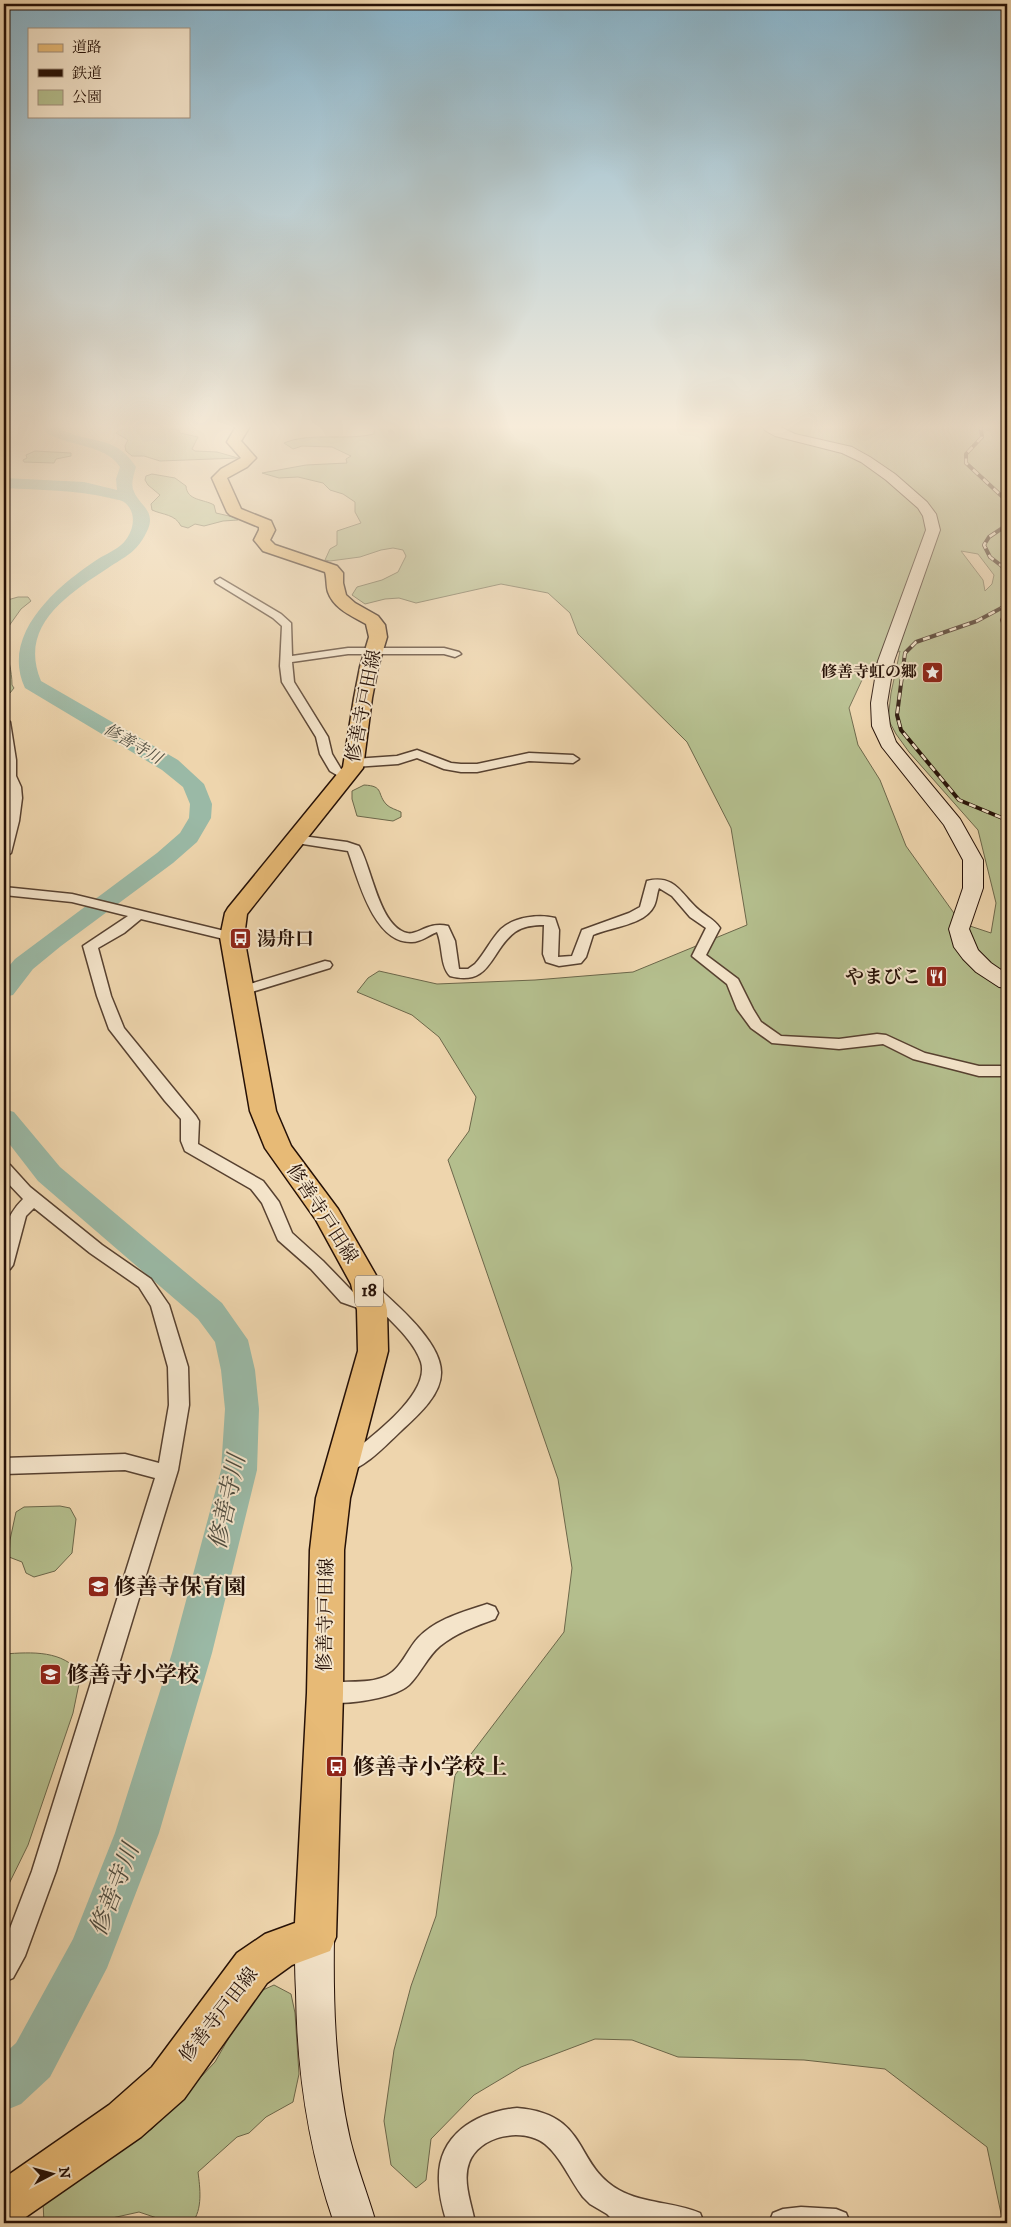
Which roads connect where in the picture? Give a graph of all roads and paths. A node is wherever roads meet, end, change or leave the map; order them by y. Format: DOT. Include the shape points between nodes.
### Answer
graph roads {
  1 [pos="266,527"];
  2 [pos="933,527"];
  3 [pos="220,581"];
  4 [pos="374,652"];
  5 [pos="455,654"];
  6 [pos="286,660"];
  7 [pos="4,722"];
  8 [pos="573,760"];
  9 [pos="351,770"];
  10 [pos="7,772"];
  11 [pos="295,839"];
  12 [pos="4,853"];
  13 [pos="4,891"];
  14 [pos="131,914"];
  15 [pos="232,937"];
  16 [pos="325,965"];
  17 [pos="1007,982"];
  18 [pos="242,991"];
  19 [pos="1007,1071"];
  20 [pos="4,1170"];
  21 [pos="34,1199"];
  22 [pos="4,1265"];
  23 [pos="370,1296"];
  24 [pos="4,1466"];
  25 [pos="341,1467"];
  26 [pos="167,1474"];
  27 [pos="487,1613"];
  28 [pos="325,1693"];
  29 [pos="314,1937"];
  30 [pos="4,1969"];
  31 [pos="615,2202"];
  32 [pos="4,2205"];
  33 [pos="355,2223"];
  34 [pos="460,2223"];
  35 [pos="636,2223"];
  36 [pos="690,2223"];
  37 [pos="783,2223"];
  38 [pos="836,2223"];
  1 -- 4 [label="main road, 修善寺戸田線" via="262,540 268,548 325,566 335,573 332,587 337,596 376,624 378,636"];
  2 -- 17 [label="street" via="886,661 879,703 881,726 888,743 953,823 973,860 973,888 959,929 960,936 968,953 977,962"];
  3 -- 6 [label="street" via="287,625"];
  4 -- 5 [label="street" via="444,651"];
  4 -- 6 [label="street" via="330,653"];
  4 -- 9 [label="main road, 修善寺戸田線"];
  6 -- 9 [label="street" via="291,689 322,737 326,754 336,772"];
  7 -- 10 [label="street" via="10,760"];
  8 -- 9 [label="street" via="529,757 461,768 417,754"];
  9 -- 11 [label="main road, 修善寺戸田線 / 18"];
  10 -- 12 [label="street" via="16,790 14,815"];
  11 -- 15 [label="main road, 修善寺戸田線 / 18" via="236,913"];
  11 -- 19 [label="street" via="354,848 374,905 385,921 407,938 436,928 443,929 455,973 478,969 506,932 534,921 550,921 552,959 558,962 576,960 587,933 645,910 652,884 665,884 711,924 713,928 700,956 733,982 756,1025 777,1040 839,1044 886,1040 919,1056 979,1071"];
  13 -- 14 [label="street" via="72,898"];
  14 -- 15 [label="street"];
  14 -- 23 [label="street" via="119,930 90,946 117,1030 191,1120 189,1141 192,1147 257,1185 270,1202 284,1236 347,1297 358,1302"];
  15 -- 18 [label="main road, 修善寺戸田線 / 18"];
  16 -- 18 [label="street"];
  18 -- 23 [label="main road, 修善寺戸田線 / 18" via="264,1111 278,1148 328,1216"];
  20 -- 21 [label="street"];
  21 -- 22 [label="street" via="18,1214"];
  21 -- 26 [label="street" via="96,1249 146,1283 160,1306 178,1367 179,1405"];
  23 -- 25 [label="main road, 修善寺戸田線 / 18" via="373,1351"];
  23 -- 25 [label="street" via="394,1313 419,1343 429,1357 432,1375 425,1392 400,1421 355,1461"];
  24 -- 26 [label="street" via="125,1462"];
  25 -- 28 [label="main road, 修善寺戸田線 / 18" via="333,1498 327,1550"];
  26 -- 30 [label="street" via="44,1871 16,1947"];
  27 -- 28 [label="street" via="431,1639 415,1662 393,1683"];
  28 -- 29 [label="main road, 修善寺戸田線 / 18"];
  29 -- 32 [label="main road, 修善寺戸田線" via="280,1948 252,1968 168,2082 126,2120"];
  29 -- 33 [label="street" via="314,2002 327,2123"];
  31 -- 34 [label="street" via="607,2199 592,2184 555,2135 537,2124 516,2121 495,2124 471,2136 457,2155 452,2182"];
  31 -- 35 [label="street"];
  31 -- 36 [label="street"];
  37 -- 38 [label="street"];
}
